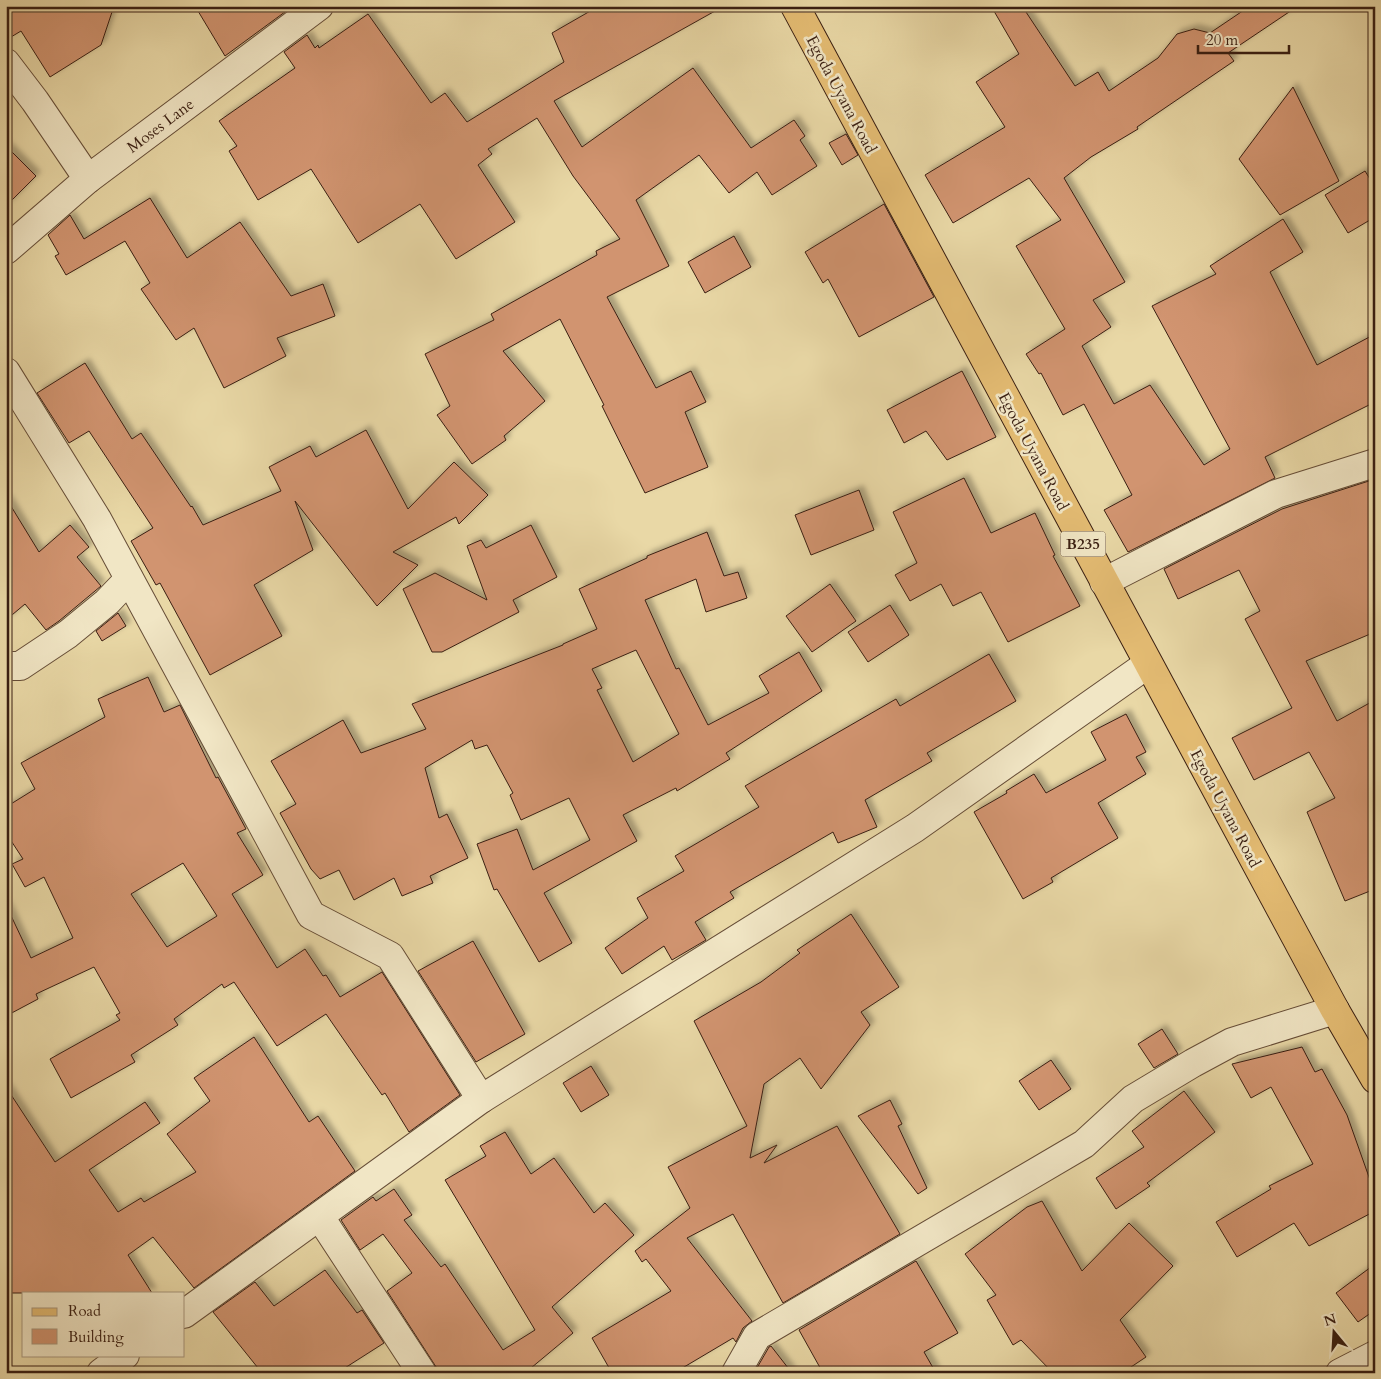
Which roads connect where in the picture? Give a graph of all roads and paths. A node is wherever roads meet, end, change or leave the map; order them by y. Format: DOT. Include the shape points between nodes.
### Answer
graph roads {
  1 [pos="318,6"];
  2 [pos="794,6"];
  3 [pos="6,63"];
  4 [pos="88,179"];
  5 [pos="6,250"];
  6 [pos="6,372"];
  7 [pos="1375,463"];
  8 [pos="129,579"];
  9 [pos="1104,582"];
  10 [pos="1148,664"];
  11 [pos="6,666"];
  12 [pos="1335,1010"];
  13 [pos="1375,1080"];
  14 [pos="480,1099"];
  15 [pos="320,1217"];
  16 [pos="185,1313"];
  17 [pos="1375,1355"];
  18 [pos="125,1356"];
  19 [pos="101,1373"];
  20 [pos="422,1373"];
  21 [pos="736,1373"];
  22 [pos="1340,1373"];
  1 -- 4 [label="street, Moses Lane"];
  2 -- 9 [label="main road, Egoda Uyana Road / B235"];
  3 -- 4 [label="street"];
  4 -- 5 [label="street, Moses Lane"];
  6 -- 8 [label="street" via="97,520"];
  7 -- 9 [label="street" via="1276,494"];
  8 -- 11 [label="street" via="68,634 20,666"];
  8 -- 14 [label="street" via="311,914 390,956"];
  9 -- 10 [label="main road, Egoda Uyana Road / B235"];
  10 -- 12 [label="main road, Egoda Uyana Road / B235"];
  10 -- 14 [label="street" via="915,828"];
  12 -- 13 [label="main road, Egoda Uyana Road / B235"];
  12 -- 21 [label="street" via="1232,1042 1133,1099 1084,1144 757,1336"];
  14 -- 15 [label="street"];
  15 -- 16 [label="street"];
  15 -- 20 [label="street"];
  17 -- 22 [label="street"];
  18 -- 19 [label="street"];
}
